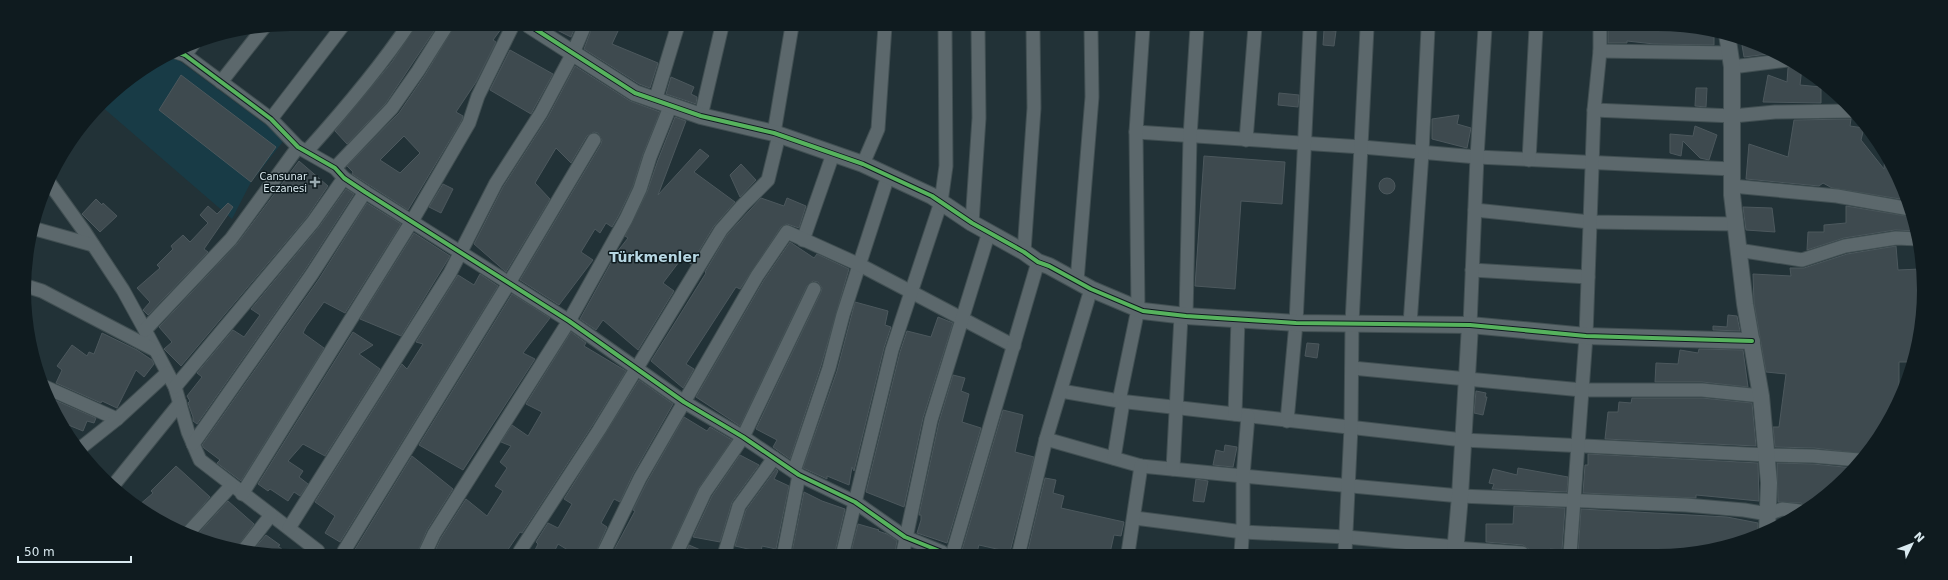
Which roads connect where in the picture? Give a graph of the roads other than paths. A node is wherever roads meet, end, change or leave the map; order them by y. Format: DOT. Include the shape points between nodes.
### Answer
graph roads {
  1 [pos="339,31"];
  2 [pos="405,31"];
  3 [pos="443,31"];
  4 [pos="510,31"];
  5 [pos="538,31"];
  6 [pos="582,31"];
  7 [pos="676,31"];
  8 [pos="721,31"];
  9 [pos="791,31"];
  10 [pos="885,31"];
  11 [pos="945,31"];
  12 [pos="978,31"];
  13 [pos="1034,31"];
  14 [pos="1091,31"];
  15 [pos="1143,31"];
  16 [pos="1197,31"];
  17 [pos="1255,31"];
  18 [pos="1310,31"];
  19 [pos="1367,31"];
  20 [pos="1428,31"];
  21 [pos="1485,31"];
  22 [pos="1536,31"];
  23 [pos="1600,31"];
  24 [pos="260,33"];
  25 [pos="1728,41"];
  26 [pos="1600,51"];
  27 [pos="573,53"];
  28 [pos="182,55"];
  29 [pos="1731,60"];
  30 [pos="1777,60"];
  31 [pos="221,82"];
  32 [pos="655,101"];
  33 [pos="670,107"];
  34 [pos="1594,110"];
  35 [pos="1845,111"];
  36 [pos="701,116"];
  37 [pos="1733,116"];
  38 [pos="271,119"];
  39 [pos="1136,132"];
  40 [pos="777,134"];
  41 [pos="1190,137"];
  42 [pos="594,140"];
  43 [pos="1246,140"];
  44 [pos="1305,143"];
  45 [pos="1362,147"];
  46 [pos="302,149"];
  47 [pos="1422,152"];
  48 [pos="833,154"];
  49 [pos="1477,157"];
  50 [pos="1529,160"];
  51 [pos="1592,163"];
  52 [pos="863,164"];
  53 [pos="335,168"];
  54 [pos="1732,169"];
  55 [pos="888,176"];
  56 [pos="344,178"];
  57 [pos="1732,186"];
  58 [pos="52,188"];
  59 [pos="364,192"];
  60 [pos="941,202"];
  61 [pos="1903,208"];
  62 [pos="1475,210"];
  63 [pos="412,221"];
  64 [pos="1590,222"];
  65 [pos="972,223"];
  66 [pos="1735,224"];
  67 [pos="38,230"];
  68 [pos="989,232"];
  69 [pos="1912,239"];
  70 [pos="803,240"];
  71 [pos="93,245"];
  72 [pos="1738,250"];
  73 [pos="1024,252"];
  74 [pos="461,254"];
  75 [pos="1038,262"];
  76 [pos="860,265"];
  77 [pos="1472,270"];
  78 [pos="1588,277"];
  79 [pos="509,283"];
  80 [pos="1084,285"];
  81 [pos="31,288"];
  82 [pos="814,289"];
  83 [pos="912,292"];
  84 [pos="1138,309"];
  85 [pos="1183,316"];
  86 [pos="962,319"];
  87 [pos="1238,319"];
  88 [pos="569,321"];
  89 [pos="1296,323"];
  90 [pos="1352,323"];
  91 [pos="1410,324"];
  92 [pos="1470,325"];
  93 [pos="145,330"];
  94 [pos="1586,336"];
  95 [pos="1752,341"];
  96 [pos="1014,346"];
  97 [pos="155,350"];
  98 [pos="635,368"];
  99 [pos="1352,368"];
  100 [pos="167,373"];
  101 [pos="1467,379"];
  102 [pos="175,387"];
  103 [pos="51,389"];
  104 [pos="1582,390"];
  105 [pos="1061,391"];
  106 [pos="1761,396"];
  107 [pos="1121,401"];
  108 [pos="684,402"];
  109 [pos="180,403"];
  110 [pos="1177,407"];
  111 [pos="1241,415"];
  112 [pos="117,420"];
  113 [pos="1287,421"];
  114 [pos="1351,427"];
  115 [pos="743,437"];
  116 [pos="1046,438"];
  117 [pos="1463,440"];
  118 [pos="193,444"];
  119 [pos="83,446"];
  120 [pos="1578,446"];
  121 [pos="1767,455"];
  122 [pos="774,458"];
  123 [pos="1114,458"];
  124 [pos="1854,460"];
  125 [pos="1141,466"];
  126 [pos="1173,469"];
  127 [pos="797,473"];
  128 [pos="1243,476"];
  129 [pos="116,482"];
  130 [pos="1348,486"];
  131 [pos="236,490"];
  132 [pos="1460,496"];
  133 [pos="1574,500"];
  134 [pos="855,502"];
  135 [pos="1794,510"];
  136 [pos="1768,514"];
  137 [pos="271,515"];
  138 [pos="1135,518"];
  139 [pos="1767,524"];
  140 [pos="289,528"];
  141 [pos="192,529"];
  142 [pos="1242,532"];
  143 [pos="905,537"];
  144 [pos="1346,537"];
  145 [pos="247,545"];
  146 [pos="314,549"];
  147 [pos="345,549"];
  148 [pos="427,549"];
  149 [pos="522,549"];
  150 [pos="605,549"];
  151 [pos="678,549"];
  152 [pos="726,549"];
  153 [pos="784,549"];
  154 [pos="844,549"];
  155 [pos="903,549"];
  156 [pos="935,549"];
  157 [pos="954,549"];
  158 [pos="1020,549"];
  159 [pos="1129,549"];
  160 [pos="1241,549"];
  161 [pos="1345,549"];
  162 [pos="1447,549"];
  163 [pos="1455,549"];
  164 [pos="1570,549"];
  1 -- 38 [label="street"];
  2 -- 46 [label="street" via="349,104"];
  3 -- 53 [label="street" via="392,108"];
  4 -- 63 [label="street" via="478,96 469,123"];
  5 -- 27 [label="street"];
  6 -- 27 [label="street"];
  7 -- 32 [label="street"];
  8 -- 36 [label="street"];
  9 -- 40 [label="street"];
  10 -- 52 [label="street" via="878,129"];
  11 -- 60 [label="street" via="946,166"];
  12 -- 65 [label="street" via="979,118"];
  13 -- 73 [label="street" via="1034,108"];
  14 -- 80 [label="street" via="1092,97"];
  15 -- 39 [label="street"];
  16 -- 41 [label="street"];
  17 -- 43 [label="street"];
  18 -- 44 [label="street"];
  19 -- 45 [label="street"];
  20 -- 47 [label="street"];
  21 -- 49 [label="street"];
  22 -- 50 [label="street"];
  23 -- 26 [label="street"];
  24 -- 31 [label="street"];
  25 -- 29 [label="street"];
  26 -- 29 [label="street"];
  26 -- 34 [label="street"];
  27 -- 32 [label="street" via="635,93"];
  27 -- 74 [label="street" via="541,113 496,183"];
  28 -- 31 [label="street"];
  29 -- 30 [label="street"];
  29 -- 37 [label="street"];
  31 -- 38 [label="street"];
  32 -- 33 [label="street"];
  33 -- 36 [label="street"];
  33 -- 88 [label="street" via="640,189 626,219"];
  34 -- 37 [label="street"];
  34 -- 51 [label="street"];
  35 -- 37 [label="street" via="1775,112"];
  36 -- 40 [label="street"];
  37 -- 54 [label="street"];
  38 -- 46 [label="street"];
  39 -- 41 [label="street"];
  39 -- 84 [label="street"];
  40 -- 48 [label="street"];
  40 -- 98 [label="street" via="768,180 721,230"];
  41 -- 43 [label="street"];
  41 -- 85 [label="street"];
  42 -- 79 [label="street"];
  43 -- 44 [label="street"];
  44 -- 45 [label="street"];
  44 -- 89 [label="street"];
  45 -- 47 [label="street"];
  45 -- 90 [label="street"];
  46 -- 53 [label="street"];
  46 -- 93 [label="street" via="231,240"];
  47 -- 49 [label="street"];
  47 -- 91 [label="street"];
  48 -- 52 [label="street"];
  48 -- 70 [label="street"];
  49 -- 50 [label="street"];
  49 -- 62 [label="street"];
  50 -- 51 [label="street"];
  51 -- 54 [label="street"];
  51 -- 64 [label="street"];
  52 -- 55 [label="street"];
  53 -- 56 [label="street"];
  54 -- 57 [label="street"];
  55 -- 60 [label="street"];
  55 -- 76 [label="street"];
  56 -- 59 [label="street"];
  56 -- 102 [label="street" via="313,222"];
  57 -- 61 [label="street" via="1837,196"];
  57 -- 66 [label="street"];
  58 -- 71 [label="street"];
  59 -- 63 [label="street"];
  59 -- 118 [label="street" via="312,274"];
  60 -- 65 [label="street"];
  60 -- 83 [label="street"];
  62 -- 64 [label="street"];
  62 -- 77 [label="street"];
  63 -- 74 [label="street"];
  63 -- 131 [label="street"];
  64 -- 66 [label="street"];
  64 -- 78 [label="street"];
  65 -- 68 [label="street"];
  66 -- 72 [label="street"];
  67 -- 71 [label="street"];
  68 -- 73 [label="street"];
  68 -- 86 [label="street"];
  69 -- 72 [label="street" via="1896,238 1845,246 1802,260"];
  70 -- 76 [label="street"];
  70 -- 108 [label="street" via="787,232 757,276"];
  71 -- 93 [label="street" via="123,290"];
  72 -- 95 [label="street"];
  73 -- 75 [label="street"];
  74 -- 79 [label="street"];
  74 -- 140 [label="street"];
  75 -- 80 [label="street"];
  75 -- 96 [label="street"];
  76 -- 83 [label="street"];
  76 -- 127 [label="street"];
  77 -- 78 [label="street"];
  77 -- 92 [label="street"];
  78 -- 94 [label="street"];
  79 -- 88 [label="street"];
  79 -- 147 [label="street"];
  80 -- 84 [label="street"];
  80 -- 105 [label="street"];
  81 -- 97 [label="street"];
  82 -- 115 [label="street"];
  83 -- 86 [label="street"];
  83 -- 134 [label="street" via="892,350"];
  84 -- 85 [label="street"];
  84 -- 107 [label="street"];
  85 -- 87 [label="street"];
  85 -- 110 [label="street"];
  86 -- 96 [label="street"];
  86 -- 143 [label="street" via="931,420"];
  87 -- 89 [label="street"];
  87 -- 111 [label="street"];
  88 -- 98 [label="street"];
  88 -- 148 [label="street"];
  89 -- 90 [label="street"];
  89 -- 113 [label="street"];
  90 -- 91 [label="street"];
  90 -- 99 [label="street"];
  91 -- 92 [label="street"];
  92 -- 94 [label="street"];
  92 -- 101 [label="street"];
  93 -- 97 [label="street"];
  94 -- 95 [label="street"];
  94 -- 104 [label="street"];
  95 -- 106 [label="street"];
  96 -- 157 [label="street"];
  97 -- 100 [label="street"];
  98 -- 108 [label="street"];
  98 -- 149 [label="street" via="599,430"];
  99 -- 101 [label="street"];
  99 -- 114 [label="street"];
  100 -- 102 [label="street"];
  100 -- 112 [label="street"];
  101 -- 104 [label="street"];
  101 -- 117 [label="street"];
  102 -- 109 [label="street"];
  103 -- 112 [label="street"];
  104 -- 106 [label="street" via="1702,390"];
  104 -- 120 [label="street"];
  105 -- 107 [label="street"];
  105 -- 116 [label="street"];
  106 -- 121 [label="street"];
  107 -- 110 [label="street"];
  107 -- 123 [label="street"];
  108 -- 115 [label="street"];
  108 -- 150 [label="street" via="640,478"];
  109 -- 118 [label="street"];
  109 -- 129 [label="street"];
  110 -- 111 [label="street"];
  110 -- 126 [label="street"];
  111 -- 113 [label="street"];
  111 -- 128 [label="street"];
  112 -- 119 [label="street"];
  113 -- 114 [label="street"];
  114 -- 117 [label="street"];
  114 -- 130 [label="street"];
  115 -- 122 [label="street"];
  115 -- 151 [label="street" via="705,492"];
  116 -- 123 [label="street"];
  116 -- 158 [label="street"];
  117 -- 120 [label="street"];
  117 -- 132 [label="street"];
  118 -- 131 [label="street" via="200,460"];
  120 -- 121 [label="street"];
  120 -- 133 [label="street"];
  121 -- 124 [label="street"];
  121 -- 136 [label="street"];
  122 -- 127 [label="street"];
  122 -- 152 [label="street" via="739,506"];
  123 -- 125 [label="street"];
  125 -- 126 [label="street"];
  125 -- 138 [label="street"];
  126 -- 128 [label="street"];
  127 -- 134 [label="street"];
  127 -- 153 [label="street"];
  128 -- 130 [label="street"];
  128 -- 142 [label="street"];
  130 -- 132 [label="street"];
  130 -- 144 [label="street"];
  131 -- 137 [label="street"];
  131 -- 141 [label="street"];
  132 -- 133 [label="street"];
  132 -- 163 [label="street"];
  133 -- 136 [label="street" via="1686,505"];
  133 -- 164 [label="street"];
  134 -- 143 [label="street"];
  134 -- 154 [label="street"];
  135 -- 136 [label="street" via="1782,509"];
  136 -- 139 [label="street"];
  137 -- 140 [label="street"];
  137 -- 145 [label="street"];
  138 -- 142 [label="street"];
  138 -- 159 [label="street"];
  140 -- 146 [label="street"];
  142 -- 144 [label="street"];
  142 -- 160 [label="street"];
  143 -- 155 [label="street"];
  143 -- 156 [label="street"];
  144 -- 161 [label="street"];
  144 -- 162 [label="street"];
}
